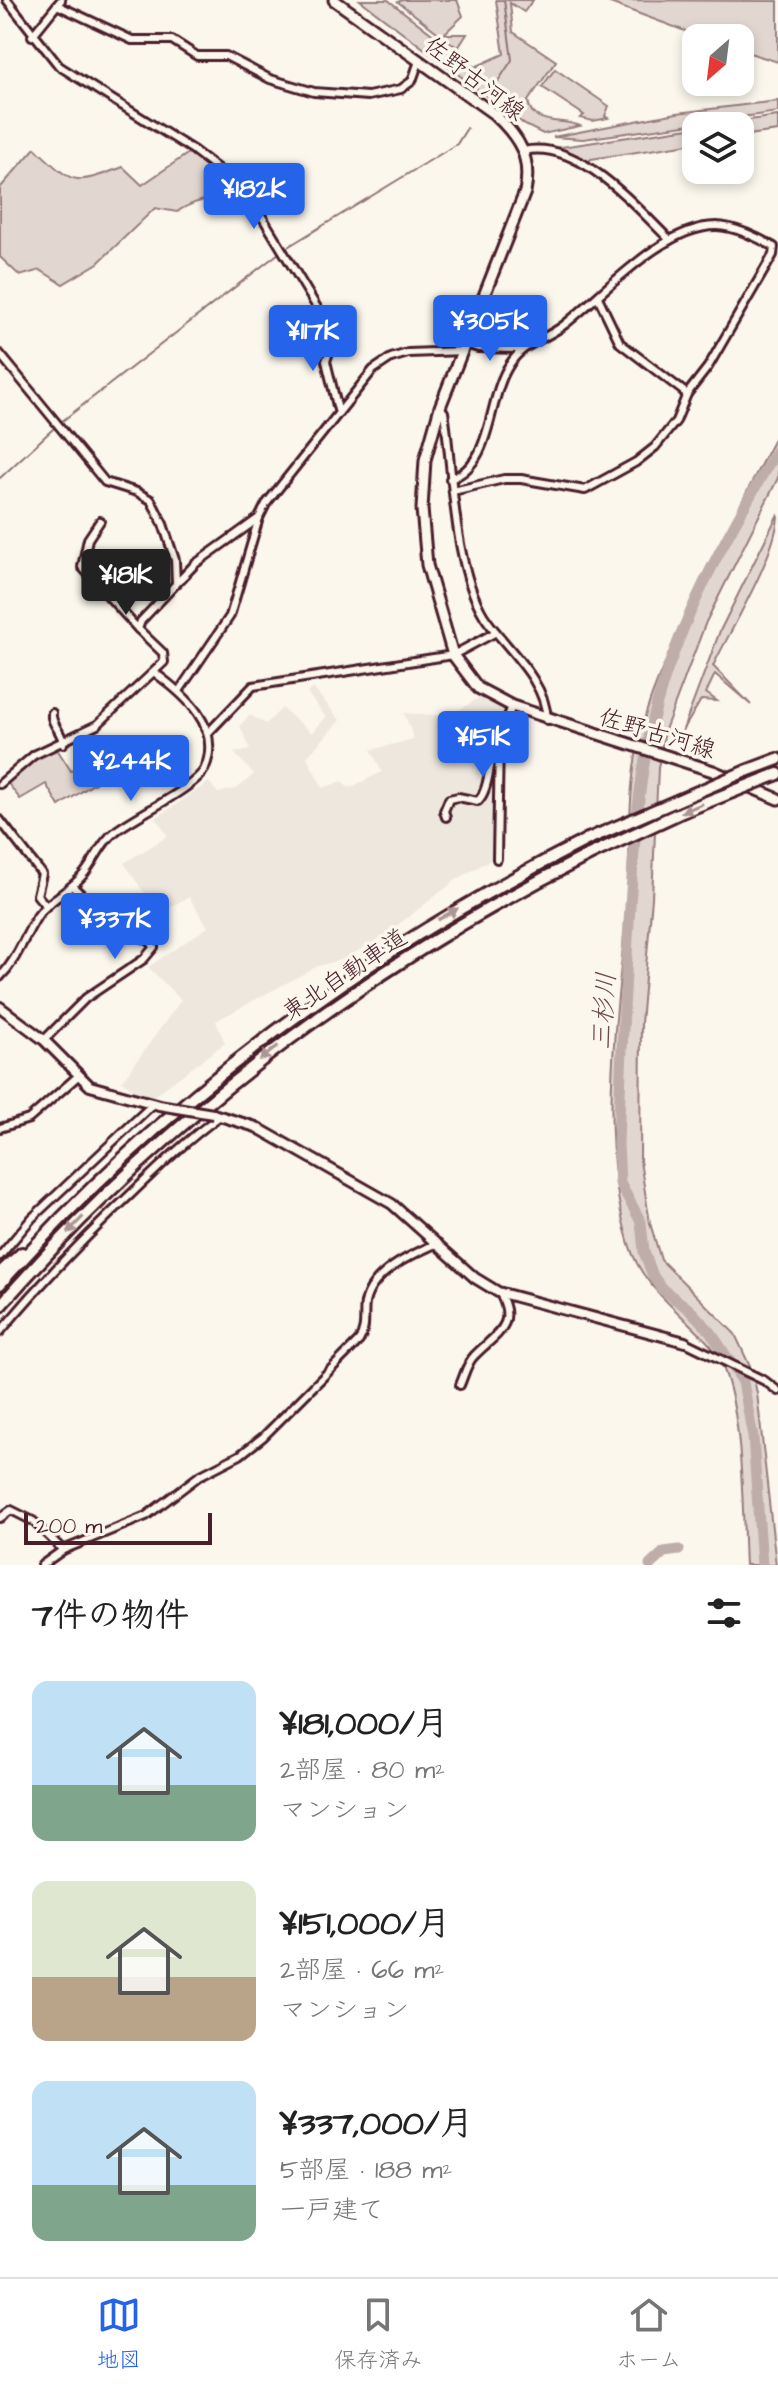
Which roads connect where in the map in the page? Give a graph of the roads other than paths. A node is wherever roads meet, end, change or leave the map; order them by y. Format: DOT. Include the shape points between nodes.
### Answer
graph roads {
  1 [pos="7,0"];
  2 [pos="334,0"];
  3 [pos="59,2"];
  4 [pos="32,36"];
  5 [pos="419,61"];
  6 [pos="524,151"];
  7 [pos="670,240"];
  8 [pos="598,297"];
  9 [pos="464,347"];
  10 [pos="520,349"];
  11 [pos="0,354"];
  12 [pos="687,394"];
  13 [pos="440,407"];
  14 [pos="338,410"];
  15 [pos="450,479"];
  16 [pos="453,491"];
  17 [pos="259,518"];
  18 [pos="100,521"];
  19 [pos="176,584"];
  20 [pos="138,629"];
  21 [pos="496,632"];
  22 [pos="453,655"];
  23 [pos="155,673"];
  24 [pos="179,691"];
  25 [pos="512,706"];
  26 [pos="52,713"];
  27 [pos="547,720"];
  28 [pos="208,733"];
  29 [pos="499,740"];
  30 [pos="63,744"];
  31 [pos="778,759"];
  32 [pos="778,774"];
  33 [pos="0,784"];
  34 [pos="778,799"];
  35 [pos="446,817"];
  36 [pos="0,820"];
  37 [pos="497,859"];
  38 [pos="72,886"];
  39 [pos="46,906"];
  40 [pos="0,977"];
  41 [pos="0,1007"];
  42 [pos="44,1040"];
  43 [pos="78,1076"];
  44 [pos="157,1104"];
  45 [pos="216,1115"];
  46 [pos="0,1128"];
  47 [pos="41,1239"];
  48 [pos="438,1243"];
  49 [pos="0,1256"];
  50 [pos="0,1273"];
  51 [pos="0,1284"];
  52 [pos="498,1292"];
  53 [pos="0,1306"];
  54 [pos="0,1332"];
  55 [pos="685,1342"];
  56 [pos="460,1385"];
  57 [pos="778,1391"];
  58 [pos="0,1518"];
  59 [pos="63,1550"];
  60 [pos="42,1565"];
  1 -- 4 [label="street"];
  2 -- 5 [label="main road, 佐野古河線"];
  3 -- 4 [label="street"];
  3 -- 5 [label="street" via="132,40 172,40 197,56 226,56 270,79 314,92 368,96 401,89 412,81"];
  4 -- 14 [label="street" via="59,66 193,150 247,193 330,329 326,361"];
  5 -- 6 [label="main road, 佐野古河線" via="501,121"];
  6 -- 7 [label="street" via="540,149 593,169"];
  6 -- 9 [label="main road, 佐野古河線" via="525,192"];
  7 -- 8 [label="street"];
  7 -- 12 [label="street" via="716,226 774,249 747,303"];
  8 -- 10 [label="street" via="561,328"];
  8 -- 12 [label="street" via="620,343"];
  9 -- 10 [label="street"];
  9 -- 13 [label="main road, 佐野古河線"];
  9 -- 14 [label="street" via="391,358 373,370"];
  10 -- 15 [label="street" via="507,367 476,460 465,474"];
  11 -- 19 [label="street" via="105,482 151,500 175,560"];
  12 -- 16 [label="street" via="676,421 655,447 592,487 577,490 504,479"];
  13 -- 15 [label="street"];
  13 -- 22 [label="main road, 佐野古河線" via="425,460 422,522 427,565"];
  14 -- 17 [label="street"];
  15 -- 16 [label="street"];
  16 -- 21 [label="street" via="470,588"];
  17 -- 19 [label="street"];
  17 -- 24 [label="street" via="230,616"];
  18 -- 20 [label="street" via="88,539 82,567"];
  19 -- 20 [label="street"];
  20 -- 23 [label="street" via="163,653 164,662"];
  21 -- 22 [label="street"];
  21 -- 27 [label="street" via="529,674"];
  22 -- 25 [label="main road, 佐野古河線" via="478,688"];
  22 -- 28 [label="street" via="259,684 240,696"];
  23 -- 24 [label="street"];
  23 -- 30 [label="street" via="108,716"];
  24 -- 28 [label="street"];
  25 -- 27 [label="main road, 佐野古河線"];
  25 -- 29 [label="street"];
  26 -- 30 [label="street"];
  27 -- 34 [label="main road, 佐野古河線" via="733,779"];
  28 -- 38 [label="street" via="205,768 197,778 114,832"];
  29 -- 35 [label="street" via="483,796 478,801 449,799"];
  29 -- 37 [label="street"];
  30 -- 33 [label="street" via="34,755"];
  47 -- 31 [label="highway, 東北自動車道, one-way, bridge" via="184,1103 298,1013 434,922 588,839"];
  32 -- 53 [label="highway, 東北自動車道, one-way, bridge" via="589,855 429,942 278,1045 122,1178"];
  36 -- 39 [label="street" via="42,874 37,895"];
  38 -- 39 [label="street"];
  38 -- 42 [label="street" via="111,921 154,947 86,998"];
  39 -- 40 [label="street"];
  41 -- 42 [label="street"];
  42 -- 43 [label="street"];
  43 -- 44 [label="street" via="98,1090"];
  43 -- 46 [label="street" via="29,1119"];
  44 -- 45 [label="street, bridge"];
  44 -- 49 [label="street" via="32,1218"];
  45 -- 48 [label="street" via="256,1127 382,1198"];
  45 -- 54 [label="street" via="39,1285"];
  47 -- 50 [label="highway"];
  47 -- 51 [label="highway, 東北自動車道"];
  48 -- 52 [label="street"];
  48 -- 59 [label="street" via="384,1274 366,1299 359,1341 263,1437 146,1516"];
  52 -- 55 [label="street"];
  52 -- 56 [label="street" via="507,1314 500,1334 472,1357"];
  55 -- 57 [label="street"];
  58 -- 59 [label="street" via="11,1510 22,1513"];
  59 -- 60 [label="street"];
}
